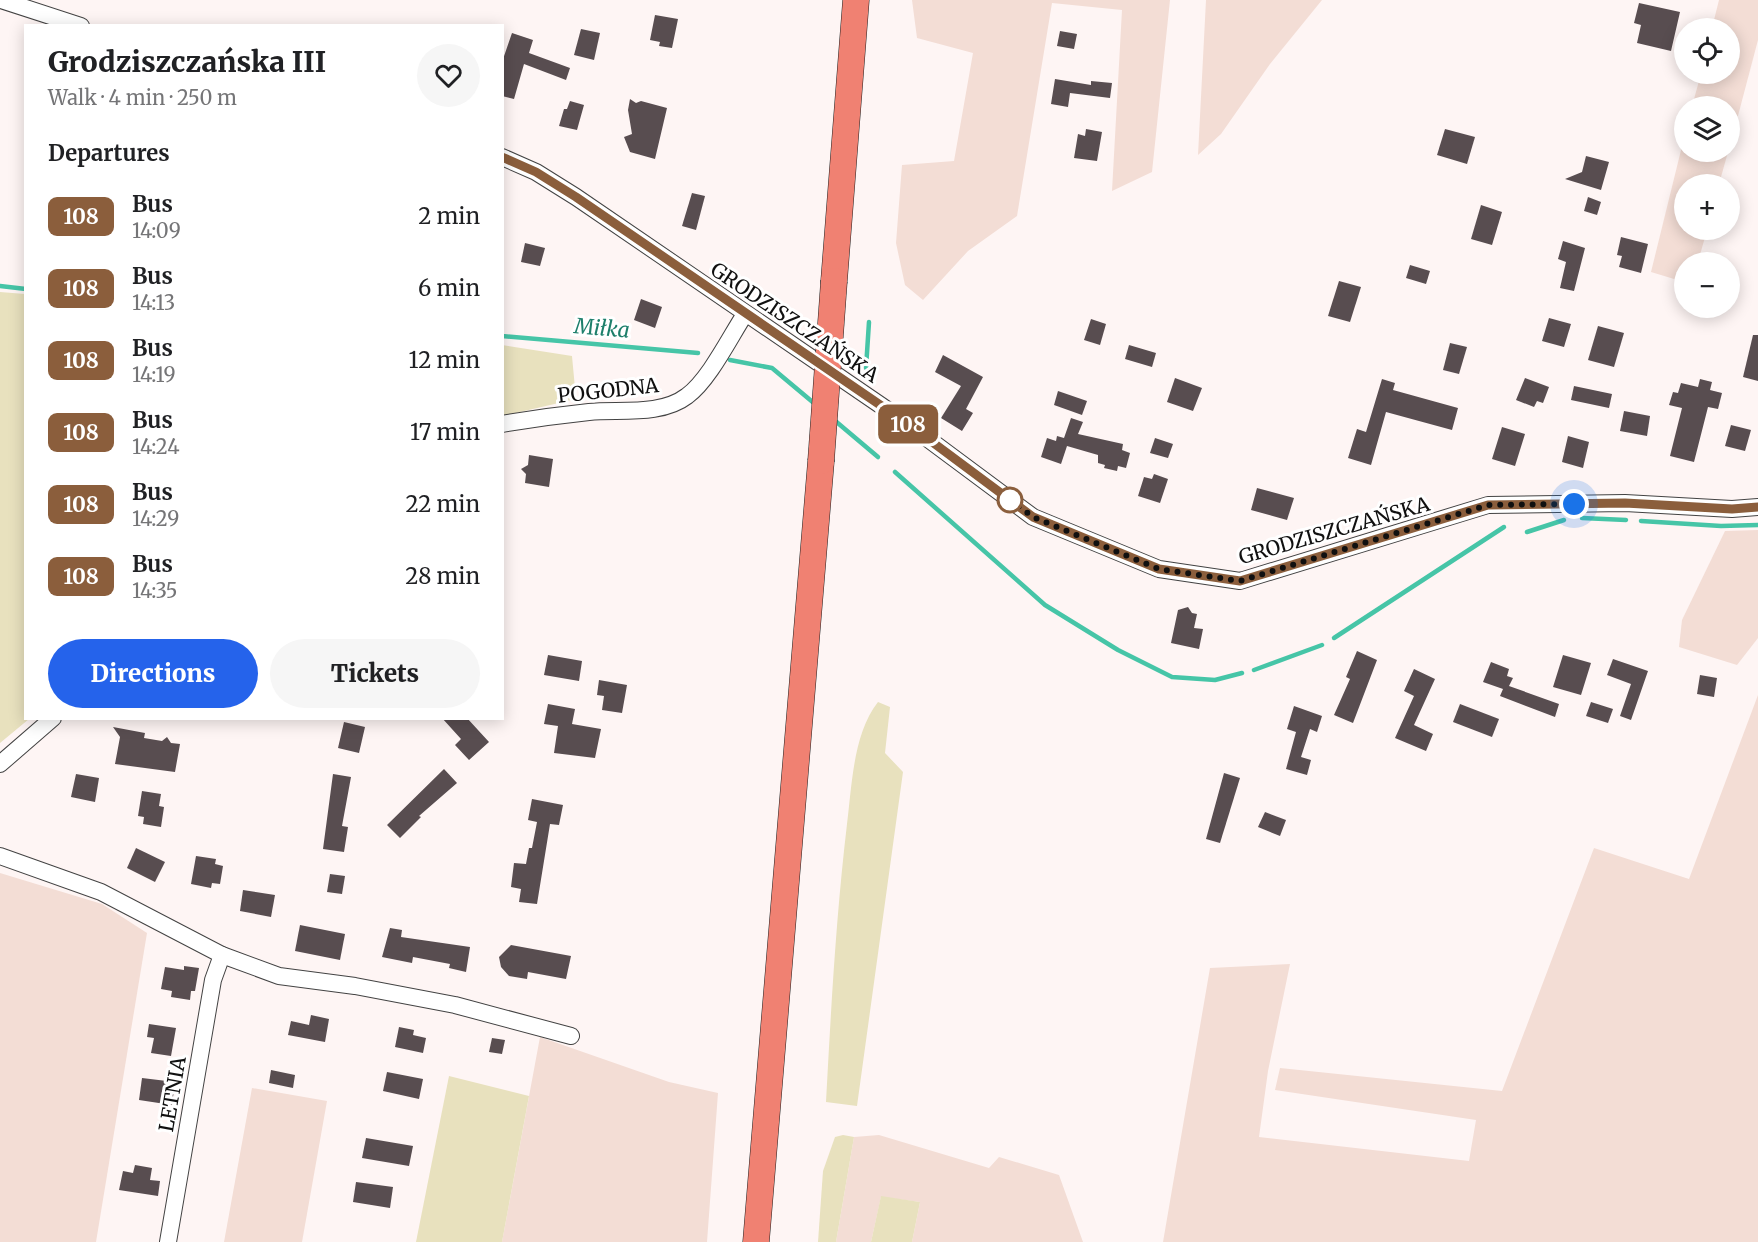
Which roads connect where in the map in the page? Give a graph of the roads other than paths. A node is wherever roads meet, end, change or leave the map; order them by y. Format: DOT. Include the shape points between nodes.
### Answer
graph roads {
  1 [pos="1,0"];
  2 [pos="856,0"];
  3 [pos="75,24"];
  4 [pos="504,158"];
  5 [pos="745,314"];
  6 [pos="504,424"];
  7 [pos="1758,507"];
  8 [pos="51,720"];
  9 [pos="0,764"];
  10 [pos="0,856"];
  11 [pos="222,955"];
  12 [pos="571,1036"];
  13 [pos="168,1242"];
  14 [pos="756,1242"];
  1 -- 3 [label="street"];
  2 -- 14 [label="main road, bridge"];
  4 -- 5 [label="street, GRODZISZCZAŃSKA" via="576,197"];
  5 -- 6 [label="street, POGODNA" via="701,382 676,403 660,408 590,412"];
  5 -- 7 [label="street, GRODZISZCZAŃSKA" via="908,424 1033,517 1159,569 1240,581 1488,505 1625,503"];
  8 -- 9 [label="street"];
  10 -- 11 [label="street" via="101,892"];
  11 -- 12 [label="street" via="279,976 455,1005"];
  11 -- 13 [label="street, LETNIA" via="213,980"];
}
